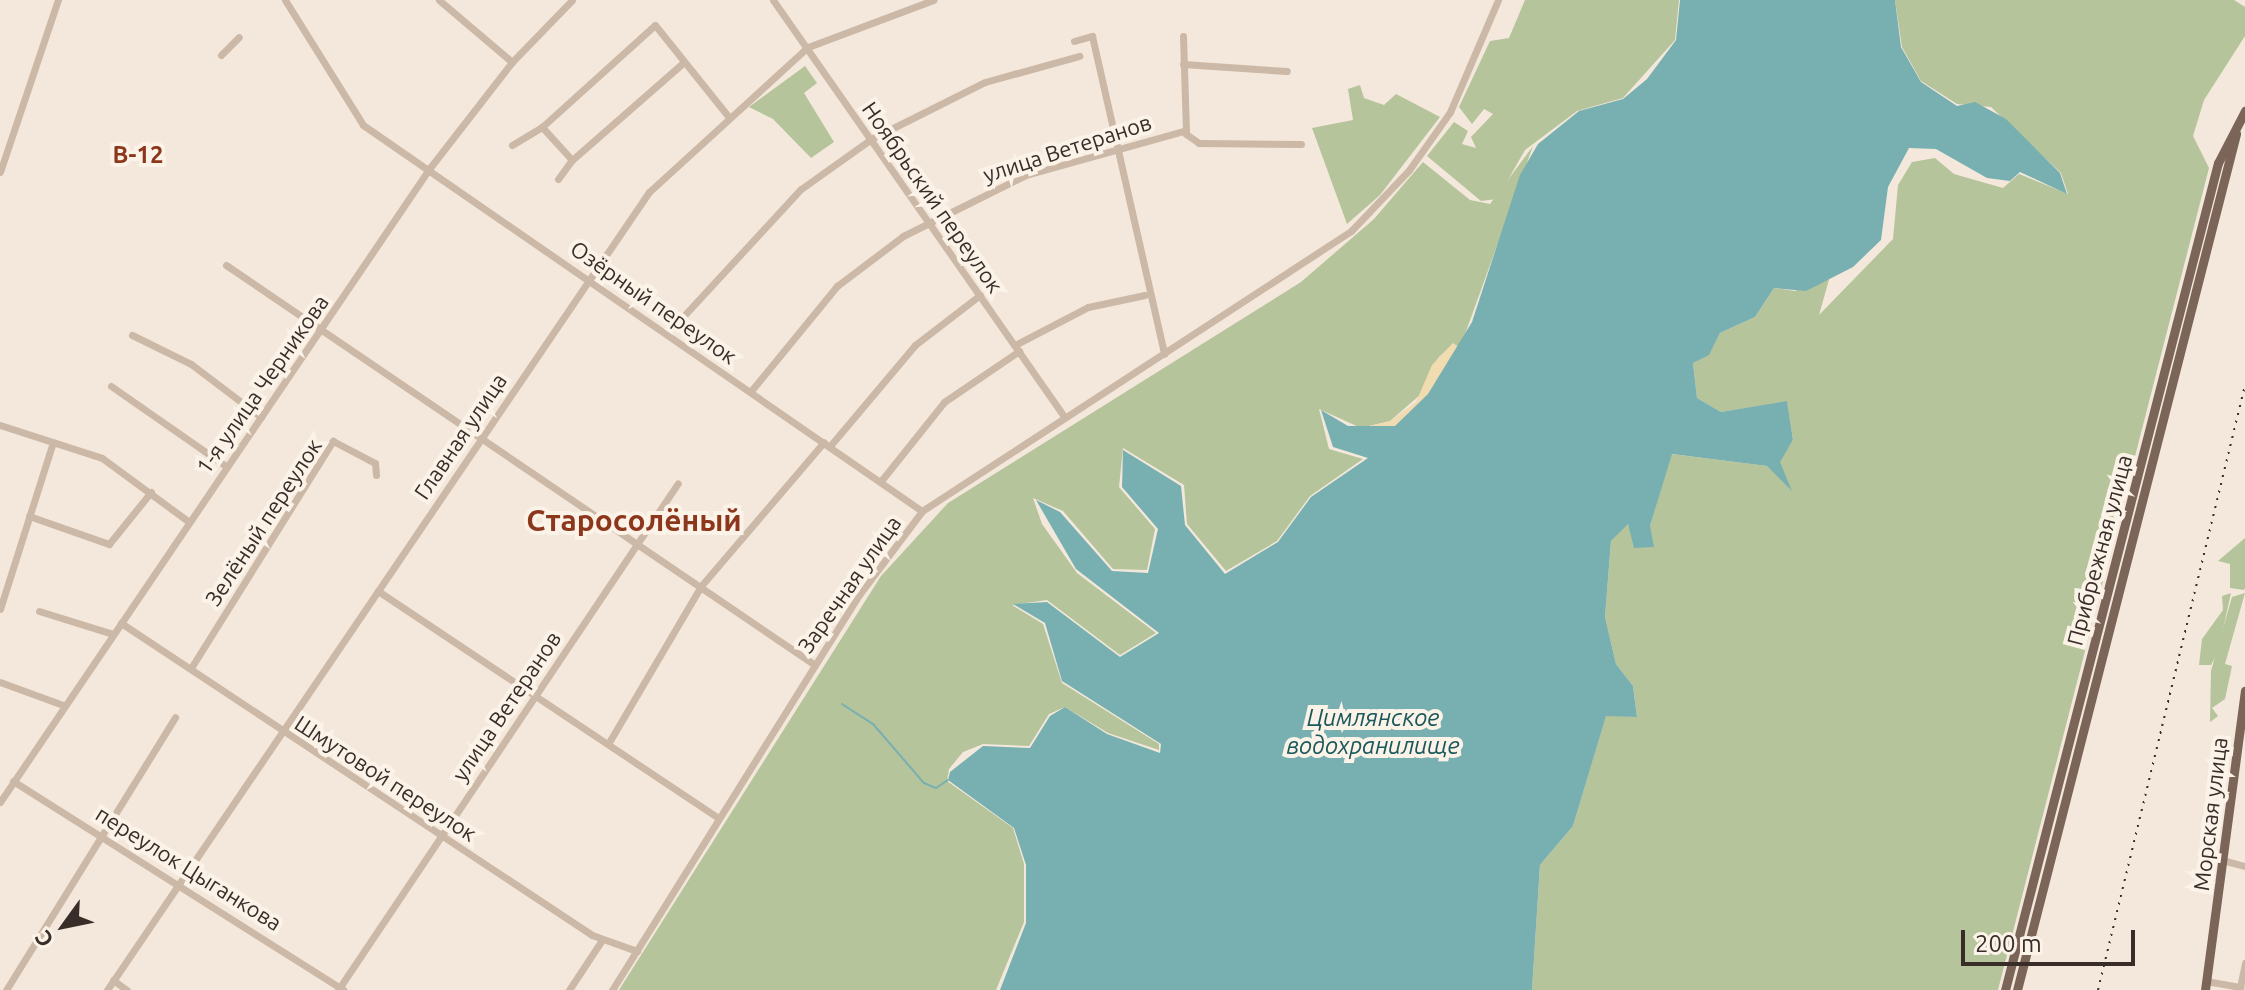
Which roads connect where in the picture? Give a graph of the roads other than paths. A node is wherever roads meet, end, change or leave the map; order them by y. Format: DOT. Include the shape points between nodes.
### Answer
graph roads {
  1 [pos="57,0"];
  2 [pos="283,0"];
  3 [pos="439,0"];
  4 [pos="572,0"];
  5 [pos="773,0"];
  6 [pos="933,0"];
  7 [pos="1498,0"];
  8 [pos="1183,36"];
  9 [pos="239,37"];
  10 [pos="1074,41"];
  11 [pos="808,47"];
  12 [pos="221,55"];
  13 [pos="1079,56"];
  14 [pos="512,62"];
  15 [pos="684,62"];
  16 [pos="1183,64"];
  17 [pos="1287,71"];
  18 [pos="2245,111"];
  19 [pos="728,116"];
  20 [pos="2239,123"];
  21 [pos="542,125"];
  22 [pos="1184,131"];
  23 [pos="871,139"];
  24 [pos="1301,144"];
  25 [pos="512,145"];
  26 [pos="1117,147"];
  27 [pos="0,158"];
  28 [pos="572,160"];
  29 [pos="429,169"];
  30 [pos="0,172"];
  31 [pos="558,179"];
  32 [pos="928,221"];
  33 [pos="226,265"];
  34 [pos="588,277"];
  35 [pos="980,295"];
  36 [pos="1145,295"];
  37 [pos="322,330"];
  38 [pos="667,334"];
  39 [pos="132,335"];
  40 [pos="1017,348"];
  41 [pos="1164,354"];
  42 [pos="111,386"];
  43 [pos="751,391"];
  44 [pos="1063,415"];
  45 [pos="261,417"];
  46 [pos="0,425"];
  47 [pos="483,434"];
  48 [pos="53,442"];
  49 [pos="827,444"];
  50 [pos="227,467"];
  51 [pos="376,475"];
  52 [pos="881,481"];
  53 [pos="678,483"];
  54 [pos="151,492"];
  55 [pos="922,511"];
  56 [pos="29,516"];
  57 [pos="189,522"];
  58 [pos="638,543"];
  59 [pos="701,586"];
  60 [pos="378,591"];
  61 [pos="0,609"];
  62 [pos="39,611"];
  63 [pos="121,623"];
  64 [pos="113,634"];
  65 [pos="815,665"];
  66 [pos="191,668"];
  67 [pos="0,682"];
  68 [pos="2245,691"];
  69 [pos="536,694"];
  70 [pos="63,705"];
  71 [pos="175,717"];
  72 [pos="283,732"];
  73 [pos="608,744"];
  74 [pos="13,781"];
  75 [pos="0,802"];
  76 [pos="718,818"];
  77 [pos="442,833"];
  78 [pos="100,834"];
  79 [pos="2222,860"];
  80 [pos="2245,866"];
  81 [pos="179,884"];
  82 [pos="602,940"];
  83 [pos="637,951"];
  84 [pos="2245,963"];
  85 [pos="113,980"];
  86 [pos="2205,985"];
  87 [pos="340,989"];
  88 [pos="6,990"];
  89 [pos="107,990"];
  90 [pos="127,990"];
  91 [pos="569,990"];
  92 [pos="612,990"];
  93 [pos="2005,990"];
  94 [pos="2017,990"];
  1 -- 27 [label="street"];
  1 -- 30 [label="street"];
  2 -- 29 [label="street, Озёрный переулок" via="363,125"];
  3 -- 14 [label="street"];
  4 -- 14 [label="street, 1-я улица Черникова"];
  5 -- 11 [label="street, Ноябрьский переулок"];
  6 -- 11 [label="street, Главная улица"];
  7 -- 41 [label="street, Заречная улица" via="1450,112 1401,180 1351,231"];
  8 -- 16 [label="street"];
  9 -- 12 [label="street"];
  10 -- 26 [label="street" via="1092,36"];
  11 -- 19 [label="street, Главная улица"];
  11 -- 23 [label="street, Ноябрьский переулок"];
  13 -- 23 [label="street" via="985,82"];
  14 -- 29 [label="street, 1-я улица Черникова"];
  15 -- 19 [label="street"];
  15 -- 21 [label="street" via="655,25"];
  15 -- 28 [label="street"];
  16 -- 17 [label="street"];
  16 -- 22 [label="street"];
  18 -- 20 [label="main road, Прибрежная улица"];
  19 -- 34 [label="street, Главная улица" via="649,192"];
  20 -- 93 [label="main road, Прибрежная улица" via="2218,163"];
  20 -- 94 [label="main road, Прибрежная улица"];
  21 -- 25 [label="street"];
  21 -- 28 [label="street"];
  22 -- 24 [label="street" via="1199,143"];
  22 -- 26 [label="street, улица Ветеранов"];
  23 -- 32 [label="street, Ноябрьский переулок"];
  23 -- 38 [label="street" via="801,189"];
  26 -- 32 [label="street, улица Ветеранов" via="1026,175"];
  26 -- 36 [label="street"];
  28 -- 31 [label="street"];
  29 -- 34 [label="street, Озёрный переулок"];
  29 -- 37 [label="street, 1-я улица Черникова"];
  32 -- 35 [label="street, Ноябрьский переулок"];
  32 -- 43 [label="street, улица Ветеранов" via="837,286"];
  33 -- 37 [label="street"];
  34 -- 38 [label="street, Озёрный переулок"];
  34 -- 47 [label="street, Главная улица"];
  35 -- 40 [label="street, Ноябрьский переулок"];
  35 -- 49 [label="street" via="915,345"];
  36 -- 40 [label="street" via="1088,307"];
  36 -- 41 [label="street"];
  37 -- 45 [label="street, 1-я улица Черникова"];
  37 -- 47 [label="street"];
  38 -- 43 [label="street, Озёрный переулок"];
  39 -- 45 [label="street" via="191,364"];
  40 -- 44 [label="street, Ноябрьский переулок"];
  40 -- 52 [label="street" via="944,402"];
  41 -- 44 [label="street, Заречная улица"];
  42 -- 50 [label="street"];
  43 -- 49 [label="street, Озёрный переулок"];
  44 -- 55 [label="street, Заречная улица"];
  45 -- 50 [label="street, 1-я улица Черникова"];
  46 -- 48 [label="street"];
  47 -- 58 [label="street"];
  47 -- 60 [label="street, Главная улица"];
  48 -- 54 [label="street" via="102,458"];
  48 -- 56 [label="street"];
  49 -- 52 [label="street, Озёрный переулок"];
  49 -- 59 [label="street"];
  50 -- 57 [label="street, 1-я улица Черникова"];
  51 -- 66 [label="street, Зелёный переулок" via="375,463 333,441"];
  52 -- 55 [label="street, Озёрный переулок"];
  53 -- 58 [label="street, улица Ветеранов"];
  54 -- 56 [label="street" via="109,544"];
  54 -- 57 [label="street"];
  55 -- 65 [label="street, Заречная улица"];
  56 -- 61 [label="street"];
  57 -- 63 [label="street, 1-я улица Черникова"];
  58 -- 59 [label="street"];
  58 -- 69 [label="street, улица Ветеранов"];
  59 -- 65 [label="street"];
  59 -- 73 [label="street"];
  60 -- 69 [label="street"];
  60 -- 72 [label="street, Главная улица"];
  62 -- 64 [label="street"];
  63 -- 64 [label="street, 1-я улица Черникова"];
  63 -- 66 [label="street, Шмутовой переулок"];
  64 -- 70 [label="street, 1-я улица Черникова"];
  65 -- 76 [label="street, Заречная улица"];
  66 -- 72 [label="street, Шмутовой переулок"];
  67 -- 70 [label="street"];
  68 -- 79 [label="main road, Морская улица"];
  69 -- 73 [label="street"];
  69 -- 77 [label="street, улица Ветеранов"];
  70 -- 74 [label="street, 1-я улица Черникова"];
  71 -- 78 [label="street"];
  72 -- 77 [label="street, Шмутовой переулок"];
  72 -- 81 [label="street, Главная улица"];
  73 -- 76 [label="street"];
  74 -- 75 [label="street, 1-я улица Черникова"];
  74 -- 78 [label="street, переулок Цыганкова"];
  76 -- 83 [label="street, Заречная улица"];
  77 -- 82 [label="street, Шмутовой переулок"];
  77 -- 87 [label="street, улица Ветеранов"];
  78 -- 81 [label="street, переулок Цыганкова"];
  78 -- 88 [label="street"];
  79 -- 80 [label="street"];
  79 -- 86 [label="main road, Морская улица"];
  81 -- 85 [label="street, Главная улица"];
  81 -- 87 [label="street, переулок Цыганкова"];
  82 -- 83 [label="street, Шмутовой переулок"];
  82 -- 91 [label="street"];
  83 -- 92 [label="street, Заречная улица"];
  84 -- 86 [label="street" via="2240,987"];
  85 -- 89 [label="street, Главная улица"];
  85 -- 90 [label="street"];
}
